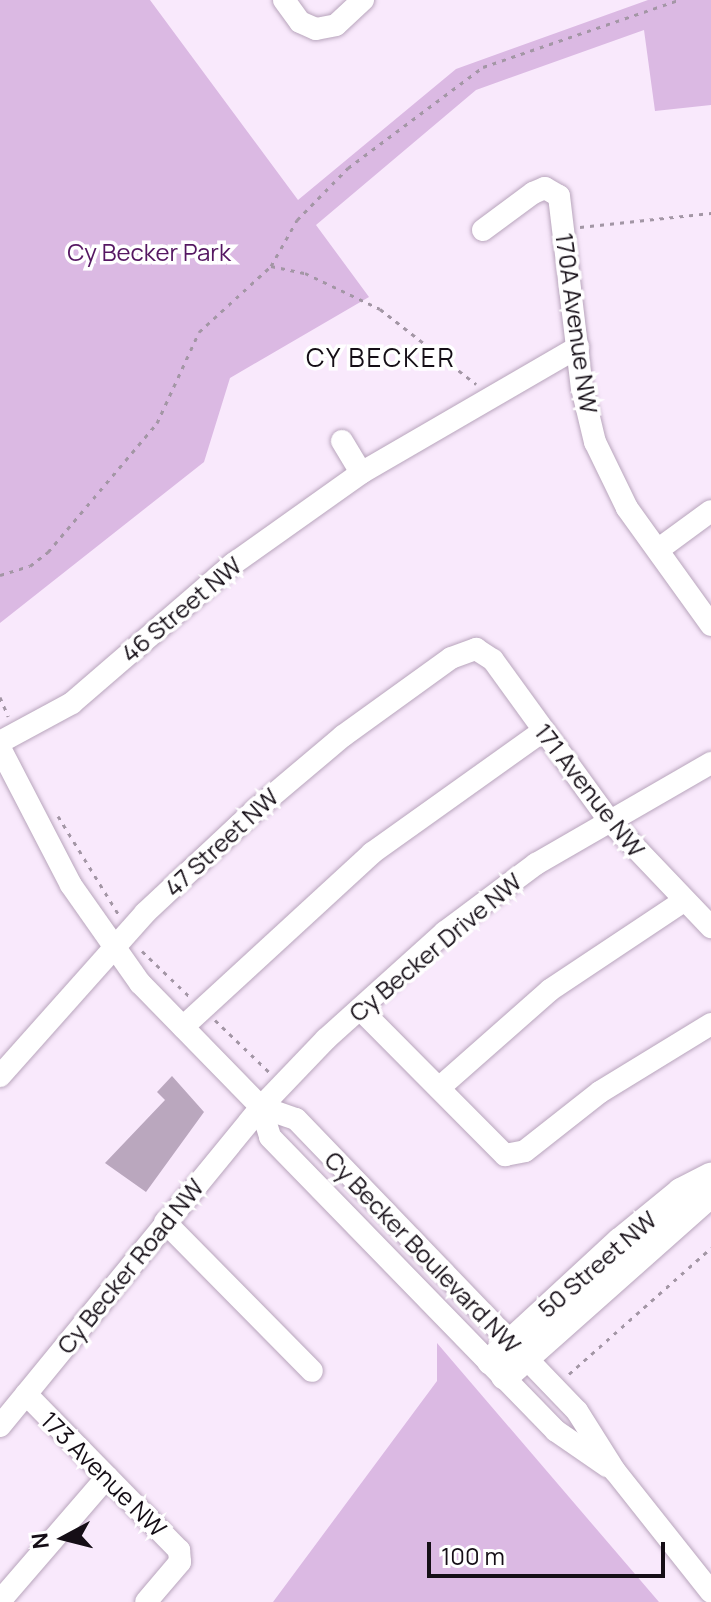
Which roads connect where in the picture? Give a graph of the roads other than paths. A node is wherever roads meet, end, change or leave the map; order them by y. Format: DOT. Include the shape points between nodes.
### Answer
graph roads {
  1 [pos="284,0"];
  2 [pos="363,0"];
  3 [pos="483,230"];
  4 [pos="578,347"];
  5 [pos="342,441"];
  6 [pos="361,473"];
  7 [pos="711,511"];
  8 [pos="659,549"];
  9 [pos="711,625"];
  10 [pos="476,649"];
  11 [pos="543,731"];
  12 [pos="6,741"];
  13 [pos="711,763"];
  14 [pos="609,820"];
  15 [pos="682,902"];
  16 [pos="711,927"];
  17 [pos="113,947"];
  18 [pos="360,1009"];
  19 [pos="711,1024"];
  20 [pos="183,1027"];
  21 [pos="0,1076"];
  22 [pos="439,1088"];
  23 [pos="261,1107"];
  24 [pos="711,1177"];
  25 [pos="711,1193"];
  26 [pos="165,1222"];
  27 [pos="513,1356"];
  28 [pos="312,1371"];
  29 [pos="26,1394"];
  30 [pos="0,1426"];
  31 [pos="615,1471"];
  32 [pos="107,1477"];
  33 [pos="707,1578"];
  34 [pos="0,1601"];
  35 [pos="146,1602"];
  1 -- 2 [label="street" via="300,22 316,29 336,25"];
  3 -- 4 [label="street, 170A Avenue NW" via="545,188 559,196"];
  4 -- 6 [label="street, 46 Street NW"];
  4 -- 8 [label="street, 170A Avenue NW" via="595,442 627,508"];
  5 -- 6 [label="street"];
  6 -- 12 [label="street, 46 Street NW" via="222,572 72,703"];
  7 -- 8 [label="street"];
  8 -- 9 [label="street, 170A Avenue NW"];
  10 -- 11 [label="street, 171 Avenue NW" via="493,660"];
  10 -- 17 [label="street, 47 Street NW" via="451,658 343,736"];
  11 -- 14 [label="street, 171 Avenue NW"];
  11 -- 20 [label="street" via="372,853"];
  12 -- 17 [label="street, Cy Becker Boulevard NW" via="64,873"];
  13 -- 14 [label="street, Cy Becker Drive NW"];
  14 -- 15 [label="street, 171 Avenue NW"];
  14 -- 18 [label="street, Cy Becker Drive NW" via="474,910"];
  15 -- 16 [label="street, 171 Avenue NW"];
  15 -- 22 [label="street" via="550,990"];
  17 -- 20 [label="street, Cy Becker Boulevard NW"];
  17 -- 21 [label="street, 47 Street NW"];
  18 -- 22 [label="street"];
  18 -- 23 [label="street, Cy Becker Drive NW"];
  19 -- 22 [label="street" via="515,1154 495,1148"];
  20 -- 23 [label="street, Cy Becker Boulevard NW"];
  23 -- 26 [label="street, Cy Becker Road NW"];
  23 -- 27 [label="street, Cy Becker Boulevard NW" via="296,1119"];
  23 -- 27 [label="street, Cy Becker Boulevard NW" via="270,1137"];
  24 -- 27 [label="main road, 50 Street NW" via="632,1232"];
  25 -- 27 [label="main road, 50 Street NW"];
  26 -- 28 [label="street"];
  26 -- 29 [label="street, Cy Becker Road NW"];
  27 -- 31 [label="street, Cy Becker Boulevard NW" via="577,1411"];
  27 -- 31 [label="street" via="556,1431"];
  29 -- 30 [label="street, Cy Becker Road NW"];
  29 -- 32 [label="street, 173 Avenue NW"];
  31 -- 33 [label="street"];
  32 -- 34 [label="street"];
  32 -- 35 [label="street, 173 Avenue NW" via="181,1555"];
}
